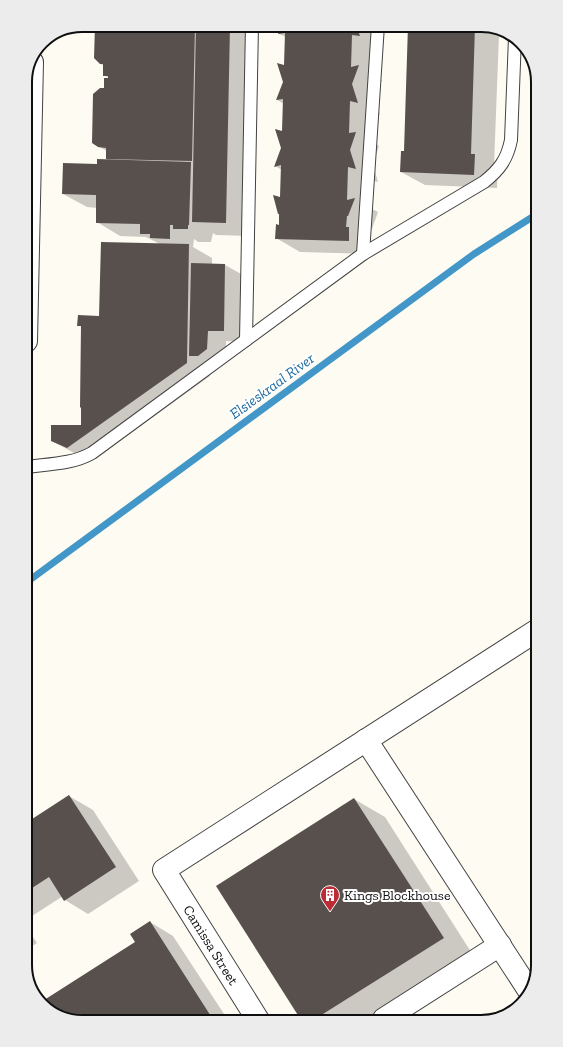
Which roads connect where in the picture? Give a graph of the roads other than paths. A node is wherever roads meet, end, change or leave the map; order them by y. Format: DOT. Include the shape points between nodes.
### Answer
graph roads {
  1 [pos="252,32"];
  2 [pos="378,32"];
  3 [pos="515,45"];
  4 [pos="363,254"];
  5 [pos="246,340"];
  6 [pos="32,466"];
  7 [pos="531,634"];
  8 [pos="366,740"];
  9 [pos="500,945"];
  10 [pos="526,986"];
  11 [pos="255,1015"];
  12 [pos="390,1015"];
  1 -- 5 [label="lane"];
  2 -- 4 [label="lane"];
  3 -- 4 [label="lane" via="511,140 504,162 484,182"];
  4 -- 5 [label="lane"];
  5 -- 6 [label="lane" via="86,457"];
  7 -- 8 [label="street"];
  8 -- 9 [label="street"];
  8 -- 11 [label="street, Camissa Street" via="164,870"];
  9 -- 10 [label="street"];
  9 -- 12 [label="street"];
}
